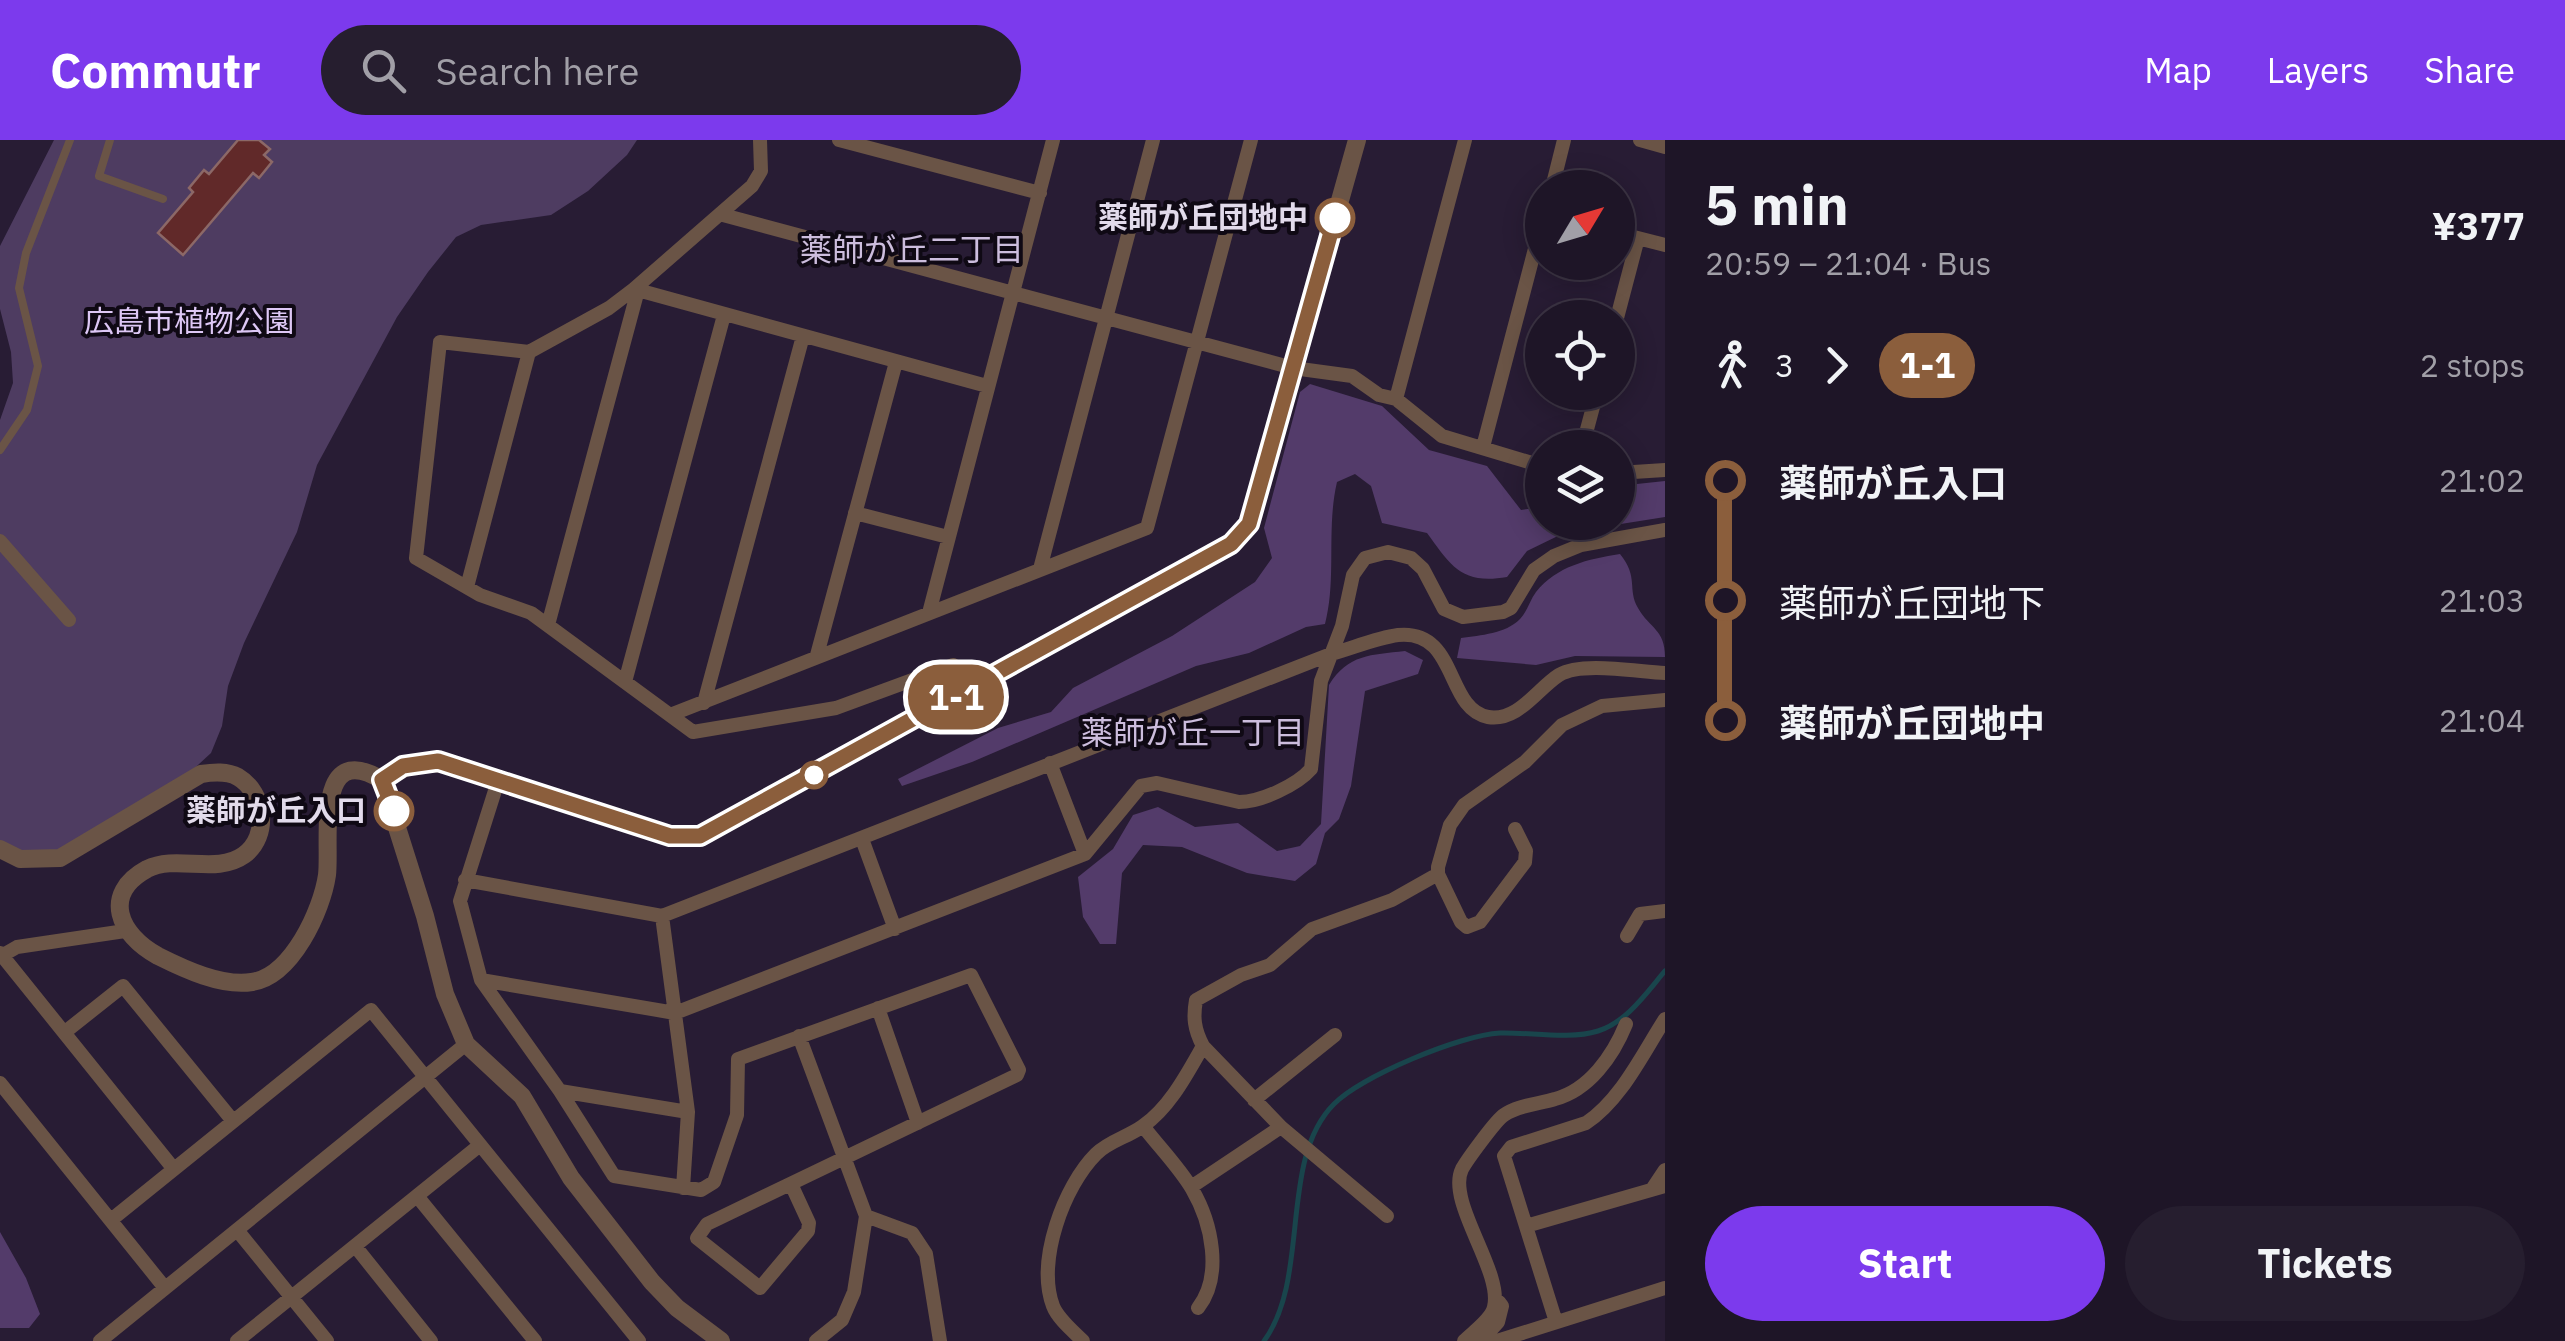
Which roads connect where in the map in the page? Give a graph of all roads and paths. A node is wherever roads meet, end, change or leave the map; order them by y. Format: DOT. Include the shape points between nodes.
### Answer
graph roads {
  1 [pos="70,140"];
  2 [pos="110,140"];
  3 [pos="760,140"];
  4 [pos="838,140"];
  5 [pos="1054,140"];
  6 [pos="1152,140"];
  7 [pos="1252,140"];
  8 [pos="1357,140"];
  9 [pos="1465,140"];
  10 [pos="1564,140"];
  11 [pos="1640,140"];
  12 [pos="1665,146"];
  13 [pos="1556,170"];
  14 [pos="1040,193"];
  15 [pos="163,199"];
  16 [pos="722,215"];
  17 [pos="1635,237"];
  18 [pos="1638,238"];
  19 [pos="1665,246"];
  20 [pos="1527,280"];
  21 [pos="636,290"];
  22 [pos="1013,293"];
  23 [pos="1622,300"];
  24 [pos="724,315"];
  25 [pos="1106,317"];
  26 [pos="803,336"];
  27 [pos="1198,342"];
  28 [pos="529,352"];
  29 [pos="896,362"];
  30 [pos="1293,368"];
  31 [pos="988,386"];
  32 [pos="1396,399"];
  33 [pos="1482,447"];
  34 [pos="0,450"];
  35 [pos="1525,461"];
  36 [pos="1665,470"];
  37 [pos="1635,472"];
  38 [pos="855,513"];
  39 [pos="1665,530"];
  40 [pos="948,537"];
  41 [pos="0,541"];
  42 [pos="1040,568"];
  43 [pos="467,587"];
  44 [pos="929,613"];
  45 [pos="69,620"];
  46 [pos="548,626"];
  47 [pos="1332,654"];
  48 [pos="817,656"];
  49 [pos="1665,673"];
  50 [pos="625,682"];
  51 [pos="978,684"];
  52 [pos="1665,700"];
  53 [pos="704,703"];
  54 [pos="670,715"];
  55 [pos="1050,764"];
  56 [pos="499,778"];
  57 [pos="382,780"];
  58 [pos="1515,828"];
  59 [pos="862,839"];
  60 [pos="0,850"];
  61 [pos="1084,854"];
  62 [pos="1438,874"];
  63 [pos="465,880"];
  64 [pos="1665,911"];
  65 [pos="662,916"];
  66 [pos="895,929"];
  67 [pos="125,931"];
  68 [pos="1626,936"];
  69 [pos="2,954"];
  70 [pos="481,980"];
  71 [pos="878,1008"];
  72 [pos="675,1013"];
  73 [pos="1665,1018"];
  74 [pos="1626,1024"];
  75 [pos="66,1032"];
  76 [pos="1336,1035"];
  77 [pos="799,1036"];
  78 [pos="466,1044"];
  79 [pos="1202,1046"];
  80 [pos="426,1078"];
  81 [pos="0,1082"];
  82 [pos="560,1092"];
  83 [pos="1254,1100"];
  84 [pos="688,1112"];
  85 [pos="233,1121"];
  86 [pos="918,1123"];
  87 [pos="1143,1126"];
  88 [pos="1282,1127"];
  89 [pos="480,1145"];
  90 [pos="845,1158"];
  91 [pos="173,1168"];
  92 [pos="1665,1170"];
  93 [pos="791,1184"];
  94 [pos="1191,1187"];
  95 [pos="1659,1187"];
  96 [pos="683,1188"];
  97 [pos="416,1196"];
  98 [pos="866,1216"];
  99 [pos="1386,1216"];
  100 [pos="111,1220"];
  101 [pos="1526,1226"];
  102 [pos="237,1230"];
  103 [pos="354,1246"];
  104 [pos="165,1288"];
  105 [pos="1665,1288"];
  106 [pos="292,1297"];
  107 [pos="1494,1298"];
  108 [pos="1198,1308"];
  109 [pos="1556,1322"];
  110 [pos="100,1341"];
  111 [pos="237,1341"];
  112 [pos="328,1341"];
  113 [pos="431,1341"];
  114 [pos="535,1341"];
  115 [pos="638,1341"];
  116 [pos="721,1341"];
  117 [pos="816,1341"];
  118 [pos="940,1341"];
  119 [pos="1083,1341"];
  120 [pos="1464,1341"];
  121 [pos="1482,1341"];
  122 [pos="1497,1341"];
  1 -- 34 [label="lane" via="26,253 20,288 38,366 27,410"];
  2 -- 15 [label="lane" via="99,176"];
  3 -- 16 [label="street" via="758,178"];
  4 -- 14 [label="street"];
  5 -- 14 [label="street"];
  6 -- 25 [label="street"];
  7 -- 27 [label="street"];
  8 -- 30 [label="street"];
  9 -- 32 [label="street"];
  10 -- 13 [label="street"];
  11 -- 12 [label="street"];
  14 -- 22 [label="street"];
  16 -- 21 [label="street"];
  16 -- 22 [label="street"];
  17 -- 18 [label="street"];
  18 -- 19 [label="street"];
  18 -- 23 [label="street"];
  20 -- 33 [label="street"];
  21 -- 24 [label="street"];
  21 -- 28 [label="street"];
  21 -- 46 [label="street"];
  22 -- 25 [label="street"];
  22 -- 31 [label="street"];
  24 -- 26 [label="street"];
  24 -- 50 [label="street"];
  25 -- 27 [label="street"];
  25 -- 42 [label="street"];
  26 -- 29 [label="street"];
  26 -- 53 [label="street"];
  27 -- 30 [label="street"];
  27 -- 42 [label="street" via="1147,528"];
  28 -- 43 [label="street"];
  28 -- 43 [label="street" via="440,342 416,558"];
  29 -- 31 [label="street"];
  29 -- 38 [label="street"];
  30 -- 32 [label="street" via="1352,376"];
  30 -- 51 [label="street" via="1249,524 1231,544"];
  31 -- 40 [label="street"];
  32 -- 33 [label="street" via="1434,433"];
  33 -- 35 [label="street"];
  36 -- 37 [label="street"];
  38 -- 40 [label="street"];
  38 -- 48 [label="street"];
  39 -- 47 [label="street" via="1554,556 1534,570 1507,610 1463,617 1444,609 1411,558 1372,554 1354,575"];
  40 -- 44 [label="street"];
  41 -- 45 [label="street"];
  42 -- 44 [label="street"];
  43 -- 46 [label="street"];
  44 -- 48 [label="street"];
  46 -- 50 [label="street"];
  47 -- 49 [label="street" via="1418,637 1442,655 1470,707 1490,717 1511,713 1575,669"];
  47 -- 55 [label="street"];
  47 -- 61 [label="street" via="1321,682 1307,774 1246,802 1158,783 1141,786"];
  48 -- 53 [label="street"];
  50 -- 54 [label="street"];
  51 -- 54 [label="street" via="953,665 836,708 786,717 693,732"];
  51 -- 56 [label="street" via="700,836 670,836"];
  52 -- 62 [label="street" via="1602,706 1562,725 1525,762 1464,805 1450,825"];
  53 -- 54 [label="street"];
  55 -- 59 [label="street"];
  55 -- 61 [label="street"];
  56 -- 57 [label="street" via="438,761 403,766"];
  56 -- 63 [label="street"];
  57 -- 67 [label="street" via="354,772 334,786 318,907 294,952 262,980 234,982 191,970"];
  57 -- 78 [label="street" via="444,994"];
  58 -- 62 [label="street" via="1526,850 1524,862 1474,926 1461,922"];
  59 -- 65 [label="street"];
  59 -- 66 [label="street"];
  60 -- 67 [label="street" via="20,858 60,858 201,774 236,776 250,787 262,819 246,854 216,864 150,867 125,893"];
  61 -- 66 [label="street"];
  62 -- 79 [label="street" via="1392,900 1312,928 1270,966 1196,1000 1193,1019"];
  63 -- 65 [label="street"];
  63 -- 70 [label="street" via="460,901"];
  64 -- 68 [label="street" via="1640,914"];
  65 -- 72 [label="street"];
  66 -- 72 [label="street"];
  67 -- 69 [label="street"];
  69 -- 75 [label="street"];
  70 -- 72 [label="street"];
  70 -- 82 [label="street"];
  71 -- 77 [label="street"];
  71 -- 86 [label="street"];
  71 -- 86 [label="street" via="971,974 1018,1070"];
  72 -- 84 [label="street"];
  73 -- 101 [label="street" via="1596,1116 1510,1147 1504,1156"];
  74 -- 107 [label="street" via="1591,1078 1559,1098 1502,1116 1463,1168 1460,1191"];
  75 -- 85 [label="street" via="123,986"];
  75 -- 91 [label="street"];
  76 -- 83 [label="street"];
  77 -- 90 [label="street"];
  77 -- 96 [label="street" via="738,1060 737,1115 714,1182 701,1190"];
  78 -- 80 [label="street"];
  78 -- 116 [label="street" via="522,1096 572,1178 652,1282"];
  79 -- 83 [label="street"];
  79 -- 87 [label="street" via="1177,1090"];
  80 -- 85 [label="street" via="372,1010"];
  80 -- 89 [label="street"];
  80 -- 102 [label="street"];
  81 -- 100 [label="street"];
  82 -- 84 [label="street"];
  82 -- 96 [label="street" via="614,1176"];
  83 -- 88 [label="street"];
  84 -- 96 [label="street"];
  85 -- 91 [label="street"];
  86 -- 90 [label="street"];
  87 -- 94 [label="street"];
  87 -- 119 [label="street" via="1096,1154 1052,1235 1053,1306"];
  88 -- 94 [label="street"];
  88 -- 99 [label="street"];
  89 -- 97 [label="street"];
  89 -- 115 [label="street"];
  90 -- 93 [label="street"];
  90 -- 98 [label="street"];
  91 -- 100 [label="street"];
  92 -- 95 [label="street"];
  93 -- 93 [label="street" via="808,1231 760,1288 697,1238 706,1224"];
  94 -- 108 [label="street" via="1210,1236 1212,1262 1210,1290"];
  95 -- 101 [label="street"];
  97 -- 103 [label="street"];
  97 -- 114 [label="street"];
  98 -- 117 [label="street" via="854,1292 842,1320"];
  98 -- 118 [label="street" via="912,1233 926,1254"];
  100 -- 104 [label="street"];
  101 -- 109 [label="street"];
  102 -- 104 [label="street"];
  102 -- 106 [label="street"];
  103 -- 106 [label="street"];
  103 -- 113 [label="street"];
  104 -- 110 [label="street"];
  105 -- 109 [label="street"];
  106 -- 111 [label="street"];
  106 -- 112 [label="street"];
  107 -- 120 [label="street" via="1494,1311"];
  107 -- 121 [label="street" via="1502,1306 1500,1318"];
  109 -- 122 [label="street"];
}
